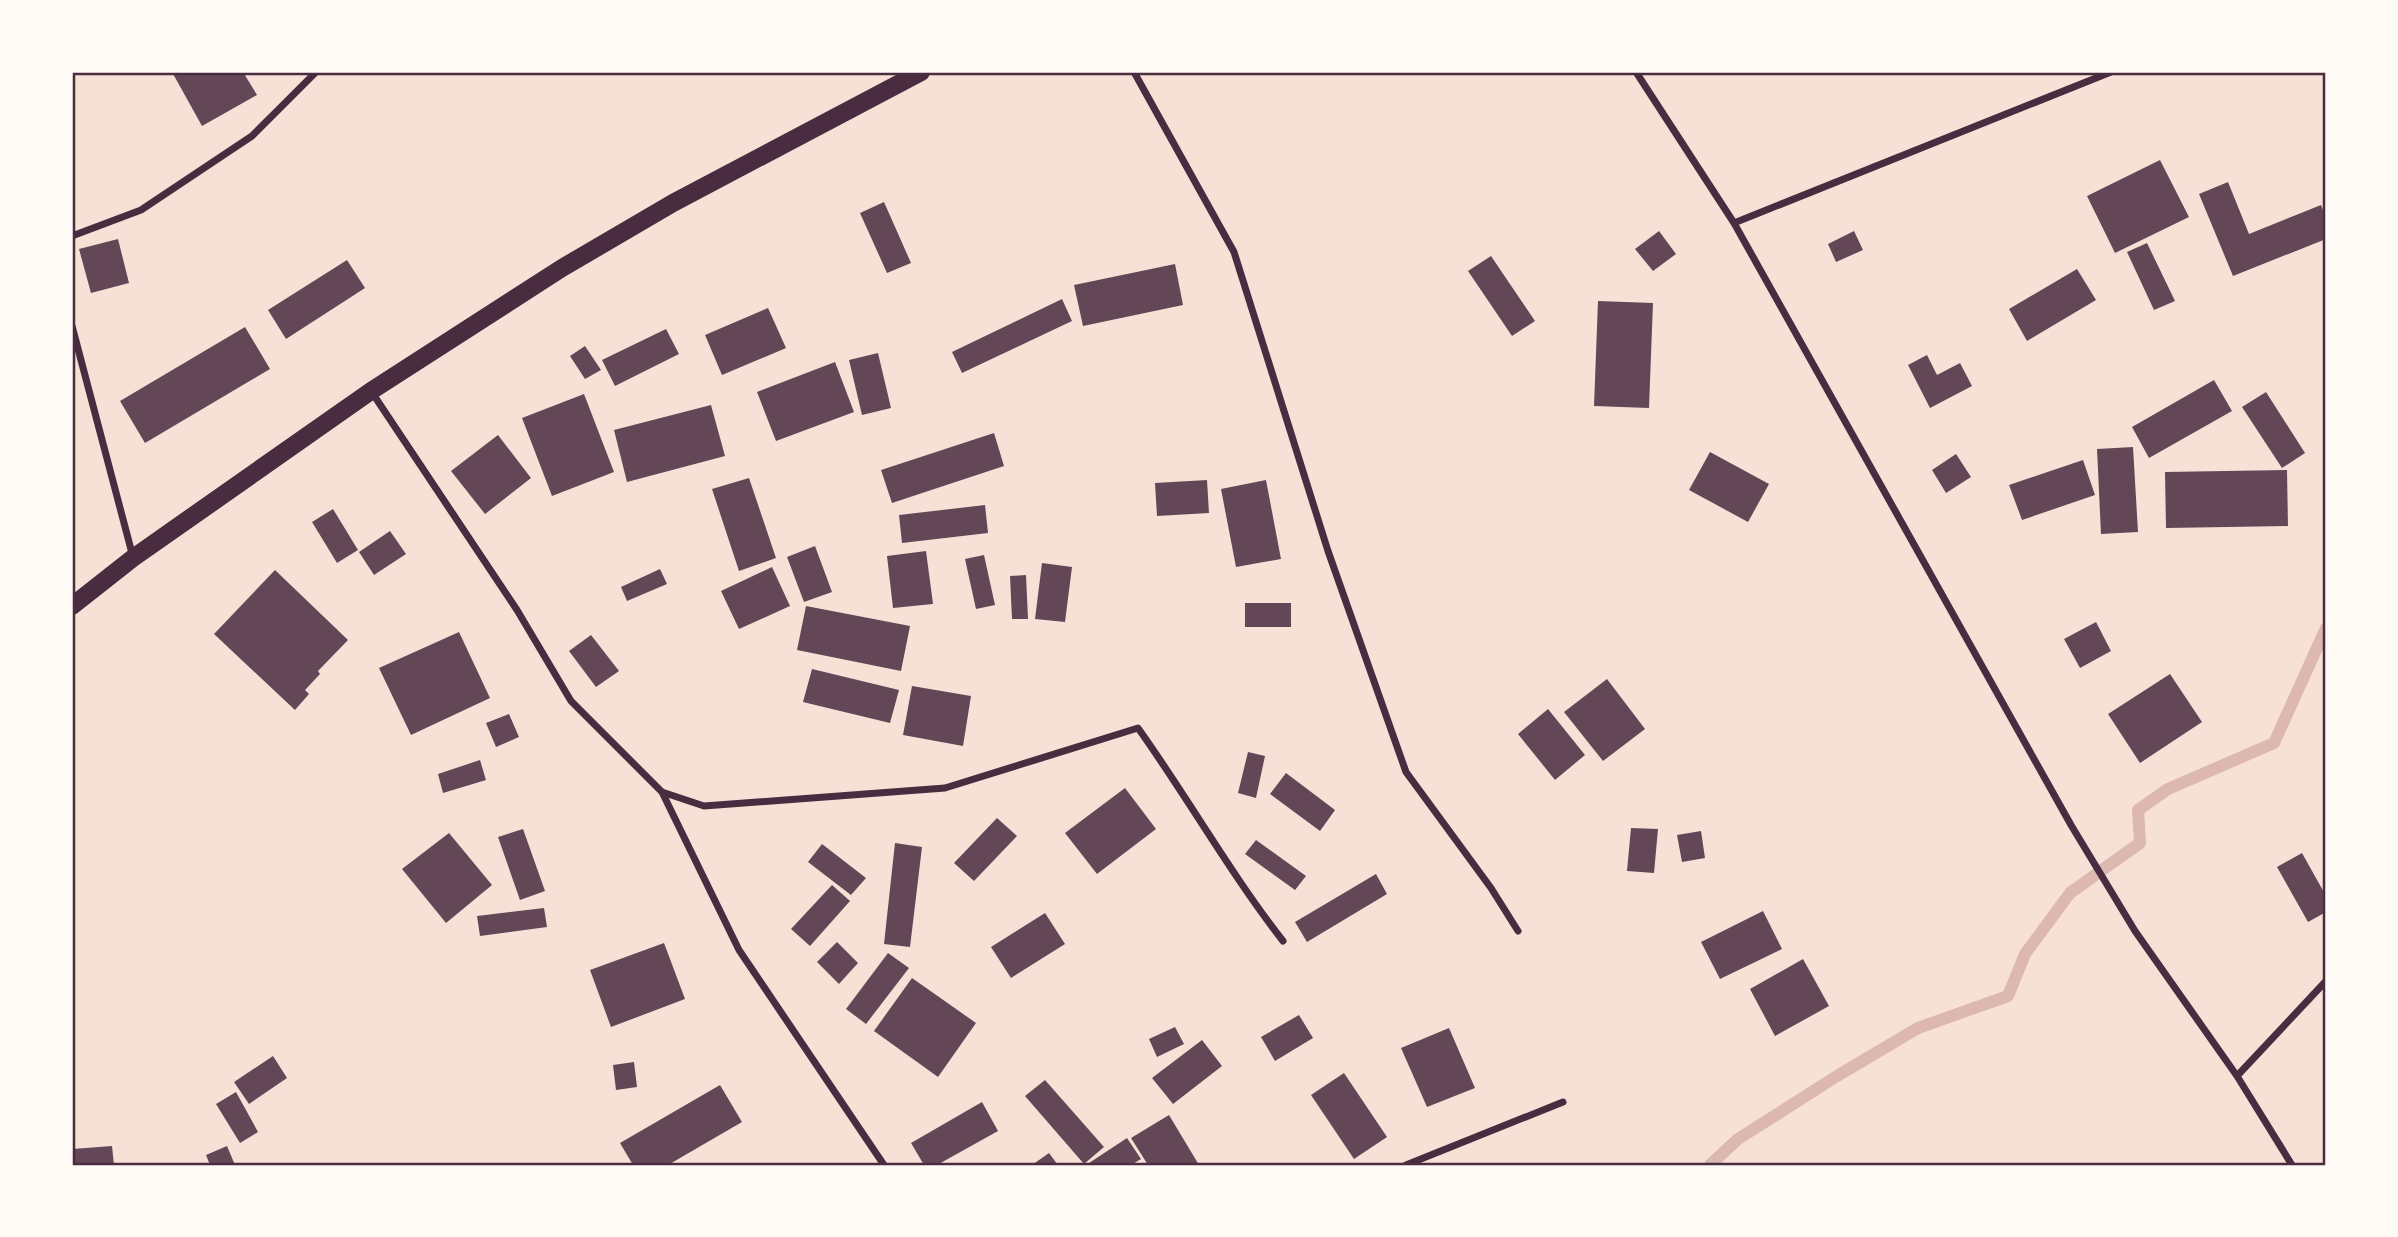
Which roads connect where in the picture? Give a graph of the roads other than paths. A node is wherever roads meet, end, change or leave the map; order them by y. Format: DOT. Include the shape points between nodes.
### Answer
graph roads {
  1 [pos="316,72"];
  2 [pos="922,72"];
  3 [pos="1134,72"];
  4 [pos="1636,72"];
  5 [pos="2111,72"];
  6 [pos="1734,223"];
  7 [pos="72,236"];
  8 [pos="72,326"];
  9 [pos="370,391"];
  10 [pos="133,558"];
  11 [pos="72,606"];
  12 [pos="663,792"];
  13 [pos="1518,931"];
  14 [pos="1283,941"];
  15 [pos="2326,981"];
  16 [pos="2237,1076"];
  17 [pos="1563,1102"];
  18 [pos="884,1165"];
  19 [pos="1406,1165"];
  20 [pos="2292,1165"];
  1 -- 7 [label="street" via="252,136 141,210"];
  2 -- 9 [label="main road" via="662,209"];
  3 -- 13 [label="street" via="1234,252 1328,551 1406,772"];
  4 -- 6 [label="street"];
  5 -- 6 [label="street"];
  6 -- 16 [label="street" via="2071,825 2135,931"];
  8 -- 10 [label="street"];
  9 -- 10 [label="main road"];
  9 -- 12 [label="street" via="517,610 571,701"];
  10 -- 11 [label="main road"];
  12 -- 14 [label="street" via="704,806 945,788 1138,728"];
  12 -- 18 [label="street" via="739,950"];
  15 -- 16 [label="street"];
  16 -- 20 [label="street"];
  17 -- 19 [label="street"];
}
